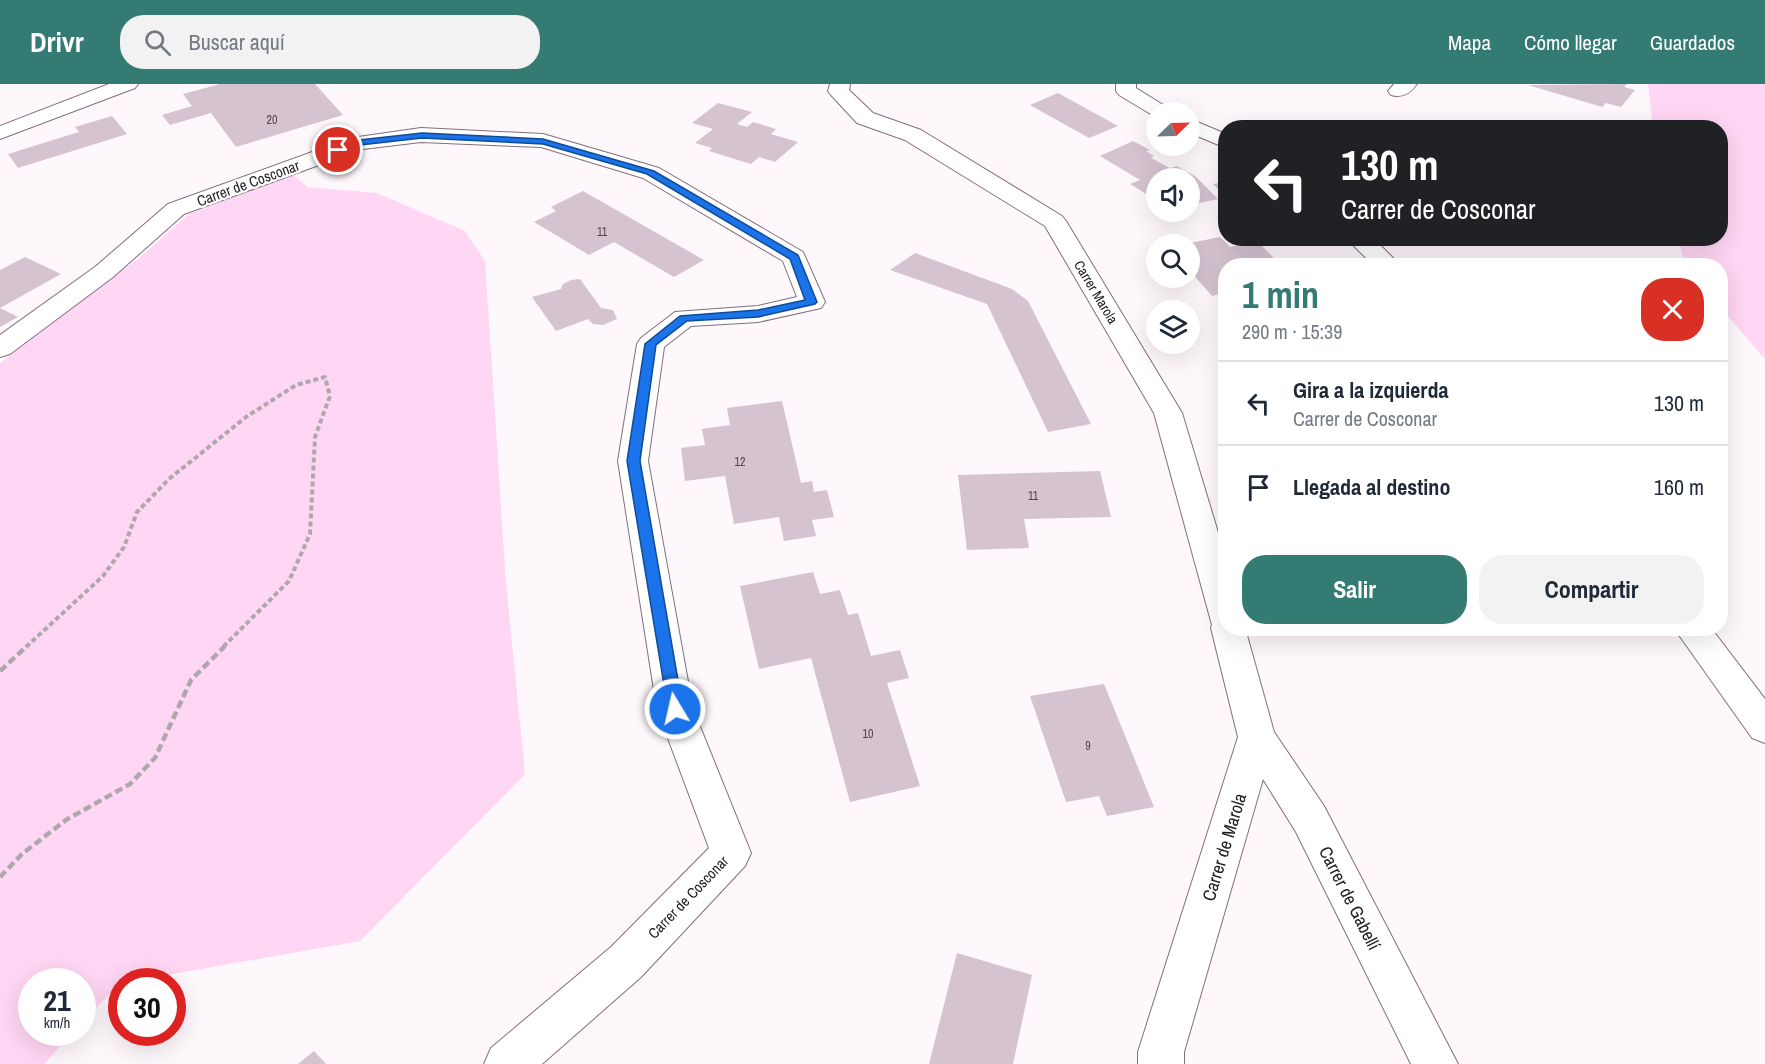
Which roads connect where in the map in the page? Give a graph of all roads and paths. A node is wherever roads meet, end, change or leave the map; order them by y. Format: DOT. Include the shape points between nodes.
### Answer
graph roads {
  1 [pos="81,84"];
  2 [pos="128,84"];
  3 [pos="840,84"];
  4 [pos="1126,84"];
  5 [pos="104,92"];
  6 [pos="1146,103"];
  7 [pos="1200,130"];
  8 [pos="0,133"];
  9 [pos="1218,138"];
  10 [pos="1367,246"];
  11 [pos="1380,258"];
  12 [pos="0,348"];
  13 [pos="1218,590"];
  14 [pos="1231,636"];
  15 [pos="1696,636"];
  16 [pos="0,671"];
  17 [pos="1765,727"];
  18 [pos="1257,737"];
  19 [pos="0,877"];
  20 [pos="507,1064"];
  21 [pos="1161,1064"];
  22 [pos="1435,1064"];
  1 -- 5 [label="street"];
  2 -- 5 [label="street"];
  3 -- 13 [label="street, Carrer Marola" via="838,91 865,118 913,135 1054,221 1168,413"];
  4 -- 6 [label="street" via="1126,91"];
  5 -- 8 [label="street"];
  7 -- 9 [label="street"];
  10 -- 11 [label="street"];
  12 -- 20 [label="street, Carrer de Cosconar" via="104,272 176,209 359,143 422,135 543,141 651,172 794,257 812,302 758,314 684,318 651,344 633,461 675,709 731,853 626,962"];
  14 -- 18 [label="street"];
  15 -- 17 [label="street"];
  16 -- 19 [label="path" via="103,576 124,547 137,512 169,479 246,417 296,385 325,377 330,396 315,437 310,534 289,581 191,680 154,758 130,784 66,820 22,854"];
  18 -- 21 [label="street, Carrer de Marola" via="1161,1052"];
  18 -- 22 [label="street, Carrer de Gabellí" via="1310,819"];
}
